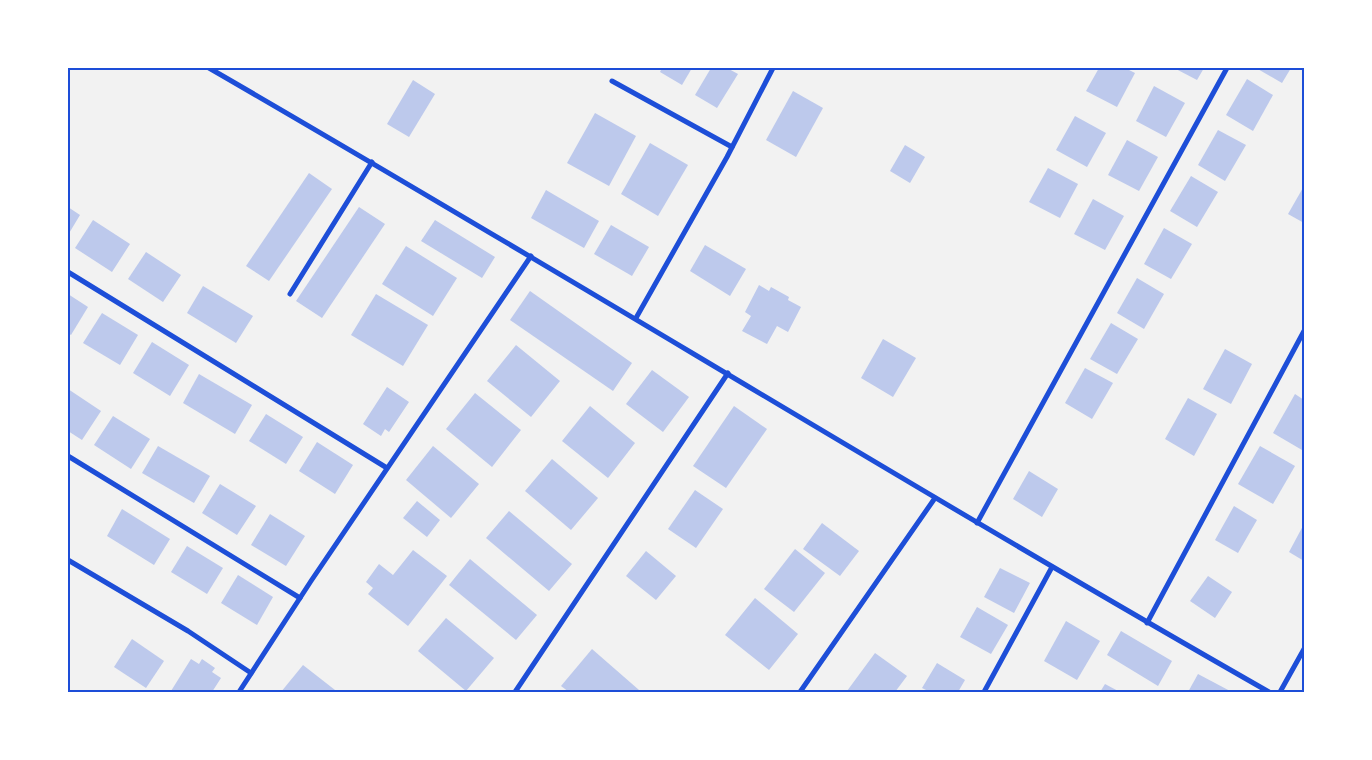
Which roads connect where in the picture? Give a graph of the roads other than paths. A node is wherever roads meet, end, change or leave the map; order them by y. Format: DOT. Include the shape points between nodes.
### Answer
graph roads {
  1 [pos="209,68"];
  2 [pos="773,68"];
  3 [pos="1227,68"];
  4 [pos="612,81"];
  5 [pos="732,147"];
  6 [pos="372,162"];
  7 [pos="531,256"];
  8 [pos="68,272"];
  9 [pos="290,294"];
  10 [pos="636,318"];
  11 [pos="1304,331"];
  12 [pos="728,373"];
  13 [pos="68,456"];
  14 [pos="387,468"];
  15 [pos="934,498"];
  16 [pos="977,523"];
  17 [pos="68,560"];
  18 [pos="1052,567"];
  19 [pos="300,598"];
  20 [pos="1147,622"];
  21 [pos="1304,648"];
  22 [pos="251,673"];
  23 [pos="239,692"];
  24 [pos="515,692"];
  25 [pos="800,692"];
  26 [pos="984,692"];
  27 [pos="1269,692"];
  28 [pos="1280,692"];
  1 -- 6 [label="street"];
  2 -- 5 [label="street"];
  3 -- 16 [label="street"];
  4 -- 5 [label="street"];
  5 -- 10 [label="street"];
  6 -- 7 [label="street"];
  6 -- 9 [label="street"];
  7 -- 10 [label="street"];
  7 -- 14 [label="street"];
  8 -- 14 [label="street"];
  10 -- 12 [label="street"];
  11 -- 20 [label="street"];
  12 -- 15 [label="street"];
  12 -- 24 [label="street"];
  13 -- 19 [label="street"];
  14 -- 19 [label="street"];
  15 -- 16 [label="street"];
  15 -- 25 [label="street"];
  16 -- 18 [label="street"];
  17 -- 22 [label="street" via="188,631"];
  18 -- 20 [label="street"];
  18 -- 26 [label="street"];
  19 -- 22 [label="street"];
  20 -- 27 [label="street"];
  21 -- 28 [label="street"];
  22 -- 23 [label="street"];
}
